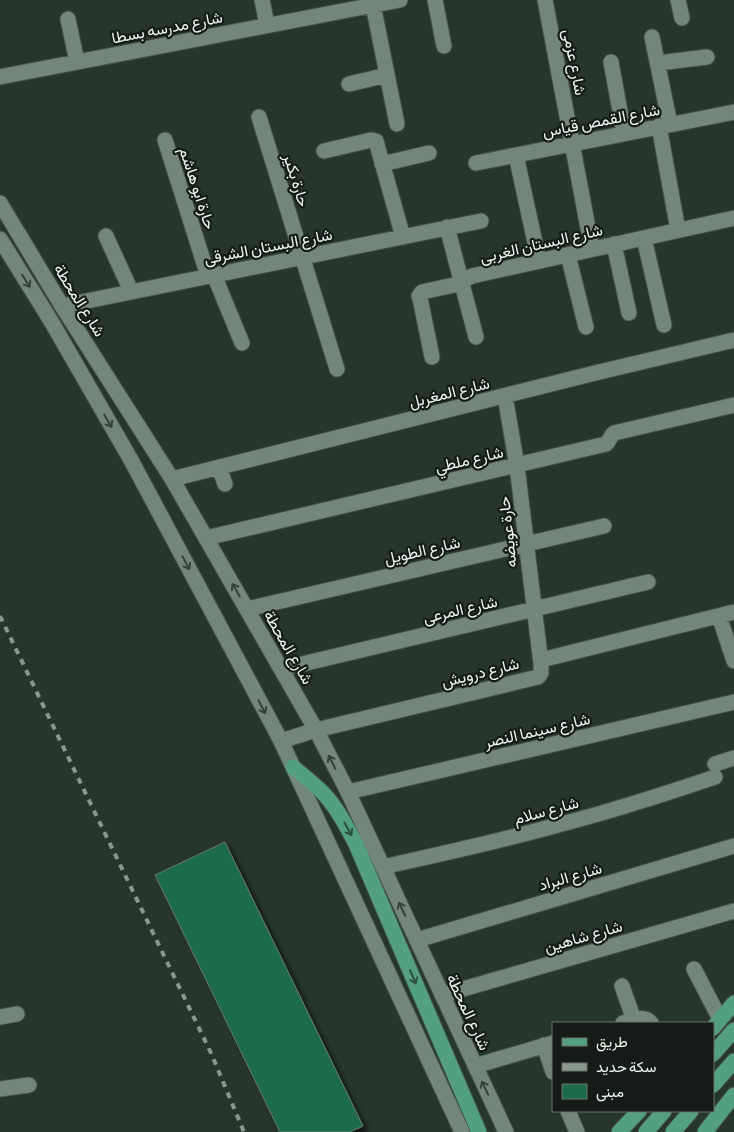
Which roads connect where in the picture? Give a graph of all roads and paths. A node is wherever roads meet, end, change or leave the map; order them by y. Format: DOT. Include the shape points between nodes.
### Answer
graph roads {
  1 [pos="262,0"];
  2 [pos="400,0"];
  3 [pos="436,0"];
  4 [pos="545,0"];
  5 [pos="678,0"];
  6 [pos="374,5"];
  7 [pos="339,6"];
  8 [pos="682,18"];
  9 [pos="68,19"];
  10 [pos="268,25"];
  11 [pos="652,37"];
  12 [pos="444,46"];
  13 [pos="708,56"];
  14 [pos="77,62"];
  15 [pos="611,62"];
  16 [pos="658,63"];
  17 [pos="387,75"];
  18 [pos="0,77"];
  19 [pos="349,84"];
  20 [pos="734,112"];
  21 [pos="259,117"];
  22 [pos="397,124"];
  23 [pos="665,125"];
  24 [pos="624,133"];
  25 [pos="165,140"];
  26 [pos="572,143"];
  27 [pos="324,151"];
  28 [pos="429,153"];
  29 [pos="516,154"];
  30 [pos="476,162"];
  31 [pos="382,164"];
  32 [pos="0,203"];
  33 [pos="734,218"];
  34 [pos="481,221"];
  35 [pos="448,228"];
  36 [pos="678,230"];
  37 [pos="106,236"];
  38 [pos="402,237"];
  39 [pos="644,238"];
  40 [pos="0,239"];
  41 [pos="614,244"];
  42 [pos="592,249"];
  43 [pos="568,255"];
  44 [pos="302,257"];
  45 [pos="539,261"];
  46 [pos="211,275"];
  47 [pos="461,281"];
  48 [pos="131,292"];
  49 [pos="62,306"];
  50 [pos="629,312"];
  51 [pos="664,325"];
  52 [pos="586,327"];
  53 [pos="476,337"];
  54 [pos="734,340"];
  55 [pos="242,343"];
  56 [pos="432,356"];
  57 [pos="337,369"];
  58 [pos="506,396"];
  59 [pos="734,405"];
  60 [pos="517,466"];
  61 [pos="219,467"];
  62 [pos="172,479"];
  63 [pos="224,484"];
  64 [pos="604,526"];
  65 [pos="206,538"];
  66 [pos="526,544"];
  67 [pos="648,582"];
  68 [pos="247,609"];
  69 [pos="534,609"];
  70 [pos="734,612"];
  71 [pos="719,616"];
  72 [pos="734,661"];
  73 [pos="541,664"];
  74 [pos="281,669"];
  75 [pos="734,702"];
  76 [pos="316,730"];
  77 [pos="280,740"];
  78 [pos="734,758"];
  79 [pos="292,767"];
  80 [pos="348,792"];
  81 [pos="734,846"];
  82 [pos="382,867"];
  83 [pos="734,911"];
  84 [pos="417,940"];
  85 [pos="694,969"];
  86 [pos="622,986"];
  87 [pos="442,995"];
  88 [pos="734,1003"];
  89 [pos="16,1014"];
  90 [pos="0,1017"];
  91 [pos="628,1022"];
  92 [pos="650,1022"];
  93 [pos="716,1024"];
  94 [pos="734,1030"];
  95 [pos="548,1044"];
  96 [pos="714,1053"];
  97 [pos="734,1061"];
  98 [pos="475,1066"];
  99 [pos="552,1066"];
  100 [pos="714,1084"];
  101 [pos="29,1085"];
  102 [pos="0,1089"];
  103 [pos="734,1095"];
  104 [pos="568,1112"];
  105 [pos="638,1112"];
  106 [pos="663,1112"];
  107 [pos="690,1112"];
  108 [pos="462,1132"];
  109 [pos="480,1132"];
  110 [pos="506,1132"];
  111 [pos="577,1132"];
  112 [pos="619,1132"];
  113 [pos="646,1132"];
  114 [pos="673,1132"];
  115 [pos="705,1132"];
  1 -- 10 [label="street"];
  2 -- 6 [label="street, شارع مدرسه بسطا"];
  3 -- 12 [label="street"];
  4 -- 26 [label="street, شارع عزمى"];
  5 -- 8 [label="street"];
  6 -- 7 [label="street, شارع مدرسه بسطا"];
  6 -- 17 [label="street"];
  7 -- 10 [label="street, شارع مدرسه بسطا"];
  9 -- 14 [label="street"];
  10 -- 14 [label="street, شارع مدرسه بسطا"];
  11 -- 16 [label="street"];
  13 -- 16 [label="street"];
  14 -- 18 [label="street, شارع مدرسه بسطا"];
  15 -- 24 [label="street"];
  16 -- 23 [label="street"];
  17 -- 19 [label="street"];
  17 -- 22 [label="street"];
  20 -- 23 [label="street, شارع القمص قياس"];
  21 -- 44 [label="street, حارة بكير"];
  23 -- 24 [label="street, شارع القمص قياس"];
  23 -- 36 [label="street"];
  24 -- 26 [label="street, شارع القمص قياس"];
  25 -- 46 [label="street, حارة ابو هاشم"];
  26 -- 29 [label="street, شارع القمص قياس"];
  26 -- 42 [label="street, شارع عزمى"];
  27 -- 31 [label="street" via="373,140"];
  28 -- 31 [label="street"];
  29 -- 30 [label="street, شارع القمص قياس"];
  29 -- 45 [label="street"];
  31 -- 38 [label="street"];
  32 -- 49 [label="street, شارع المحطة"];
  33 -- 36 [label="street, شارع البستان الغربى"];
  34 -- 35 [label="street, شارع البستان الشرقى"];
  35 -- 38 [label="street, شارع البستان الشرقى"];
  35 -- 47 [label="street"];
  36 -- 39 [label="street, شارع البستان الغربى"];
  37 -- 48 [label="street"];
  38 -- 44 [label="street, شارع البستان الشرقى"];
  39 -- 41 [label="street, شارع البستان الغربى"];
  39 -- 51 [label="street"];
  40 -- 77 [label="street, one-way" via="131,460"];
  41 -- 42 [label="street, شارع البستان الغربى"];
  41 -- 50 [label="street"];
  42 -- 43 [label="street, شارع البستان الغربى"];
  43 -- 45 [label="street, شارع البستان الغربى"];
  43 -- 52 [label="street"];
  44 -- 46 [label="street, شارع البستان الشرقى"];
  44 -- 57 [label="street, حارة بكير"];
  45 -- 47 [label="street, شارع البستان الغربى"];
  46 -- 48 [label="street, شارع البستان الشرقى"];
  46 -- 55 [label="street, حارة ابو هاشم"];
  47 -- 53 [label="street"];
  47 -- 56 [label="street, شارع البستان الغربى" via="424,291 419,296"];
  48 -- 49 [label="street, شارع البستان الشرقى"];
  49 -- 62 [label="street, شارع المحطة"];
  54 -- 58 [label="street, شارع المغربل"];
  58 -- 60 [label="street, حارة عويضه"];
  58 -- 61 [label="street, شارع المغربل"];
  59 -- 60 [label="street, شارع ملطي" via="614,433 606,444"];
  60 -- 65 [label="street, شارع ملطي"];
  60 -- 66 [label="street, حارة عويضه"];
  61 -- 62 [label="street, شارع المغربل"];
  61 -- 63 [label="street"];
  62 -- 65 [label="street, شارع المحطة"];
  64 -- 66 [label="street, شارع الطويل"];
  68 -- 65 [label="street, شارع المحطة, one-way"];
  66 -- 68 [label="street, شارع الطويل"];
  66 -- 69 [label="street, حارة عويضه"];
  67 -- 69 [label="street, شارع المرعى"];
  68 -- 74 [label="street, شارع المحطة"];
  69 -- 73 [label="street, حارة عويضه"];
  69 -- 74 [label="street, شارع المرعى"];
  70 -- 71 [label="street, شارع درويش"];
  71 -- 72 [label="street"];
  71 -- 73 [label="street, شارع درويش" via="545,659"];
  73 -- 76 [label="street, شارع درويش" via="538,676"];
  74 -- 76 [label="street, شارع المحطة"];
  75 -- 80 [label="street, شارع سينما النصر"];
  76 -- 77 [label="street, شارع درويش"];
  80 -- 76 [label="street, شارع المحطة, one-way"];
  77 -- 79 [label="street"];
  78 -- 82 [label="street, شارع سلام" via="715,771 635,804"];
  79 -- 108 [label="street"];
  79 -- 109 [label="main road, one-way" via="320,790 351,834"];
  80 -- 82 [label="street, شارع المحطة"];
  81 -- 84 [label="street, شارع البراد"];
  84 -- 82 [label="street, شارع المحطة, one-way"];
  83 -- 87 [label="street, شارع شاهين"];
  84 -- 87 [label="street, شارع المحطة"];
  85 -- 93 [label="street"];
  86 -- 91 [label="street"];
  87 -- 98 [label="street, شارع المحطة"];
  88 -- 93 [label="main road"];
  89 -- 90 [label="street"];
  91 -- 92 [label="street" via="643,1018"];
  94 -- 96 [label="main road"];
  95 -- 98 [label="street"];
  95 -- 99 [label="street"];
  97 -- 100 [label="main road"];
  110 -- 98 [label="street, شارع المحطة, one-way"];
  101 -- 102 [label="street"];
  103 -- 115 [label="main road"];
  104 -- 111 [label="street"];
  105 -- 112 [label="main road"];
  106 -- 113 [label="main road"];
  107 -- 114 [label="main road"];
}
